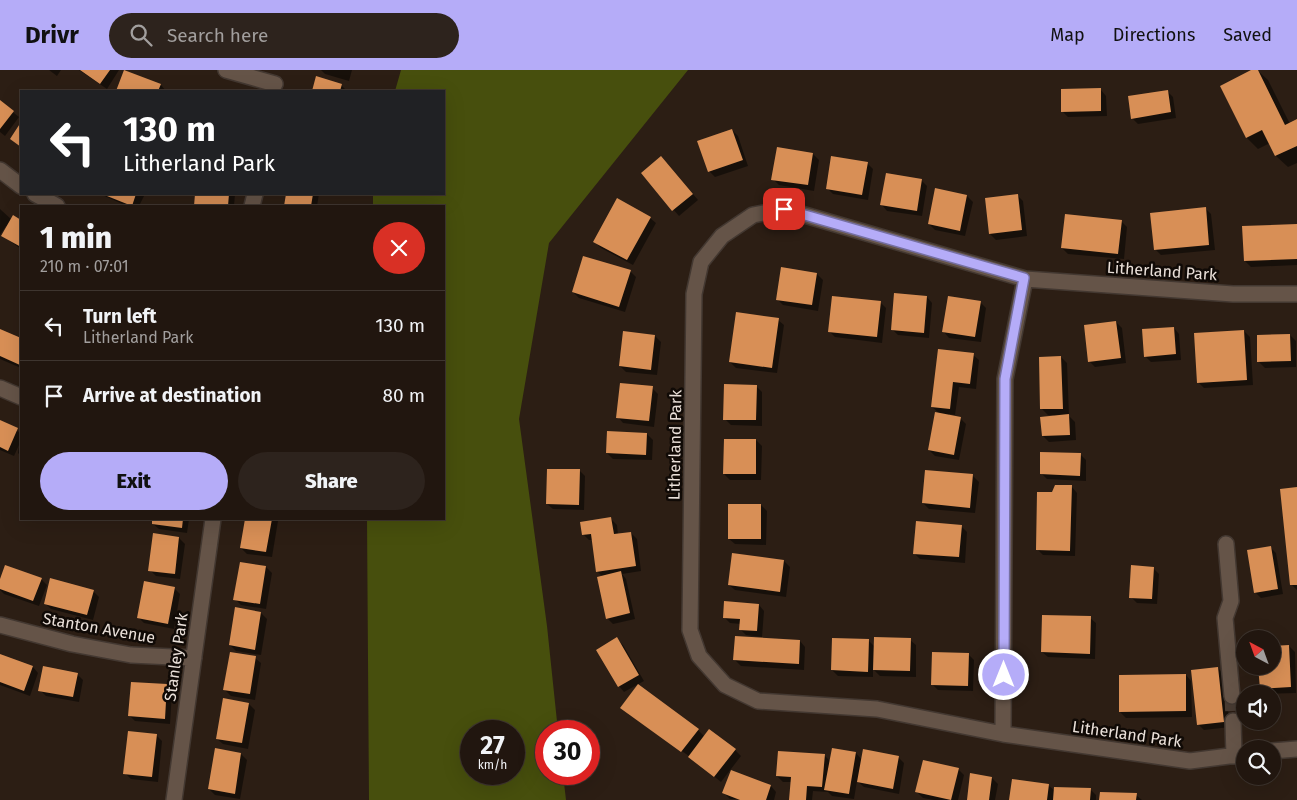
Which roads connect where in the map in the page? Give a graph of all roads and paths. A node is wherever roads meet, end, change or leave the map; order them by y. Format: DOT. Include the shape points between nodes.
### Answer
graph roads {
  1 [pos="226,70"];
  2 [pos="276,82"];
  3 [pos="0,170"];
  4 [pos="20,185"];
  5 [pos="37,195"];
  6 [pos="55,205"];
  7 [pos="1024,278"];
  8 [pos="1297,294"];
  9 [pos="0,388"];
  10 [pos="20,397"];
  11 [pos="213,520"];
  12 [pos="1226,544"];
  13 [pos="0,626"];
  14 [pos="194,658"];
  15 [pos="1232,696"];
  16 [pos="1233,721"];
  17 [pos="1003,734"];
  18 [pos="1237,740"];
  19 [pos="1297,749"];
  20 [pos="1281,750"];
  21 [pos="1236,755"];
  22 [pos="174,800"];
  1 -- 2 [label="street"];
  3 -- 4 [label="street"];
  5 -- 6 [label="street"];
  7 -- 8 [label="street, Litherland Park" via="1233,294"];
  7 -- 17 [label="street" via="1005,379"];
  7 -- 17 [label="street, Litherland Park" via="784,209 753,215 722,236 701,262 694,294 690,630 698,656 726,685 758,701 877,708"];
  9 -- 10 [label="street"];
  11 -- 14 [label="street, Stanley Park"];
  12 -- 15 [label="street" via="1232,601 1225,618"];
  13 -- 14 [label="street, Stanton Avenue" via="121,653"];
  14 -- 22 [label="street, Stanley Park"];
  16 -- 18 [label="street"];
  17 -- 21 [label="street, Litherland Park" via="1190,760"];
  19 -- 20 [label="street"];
}
